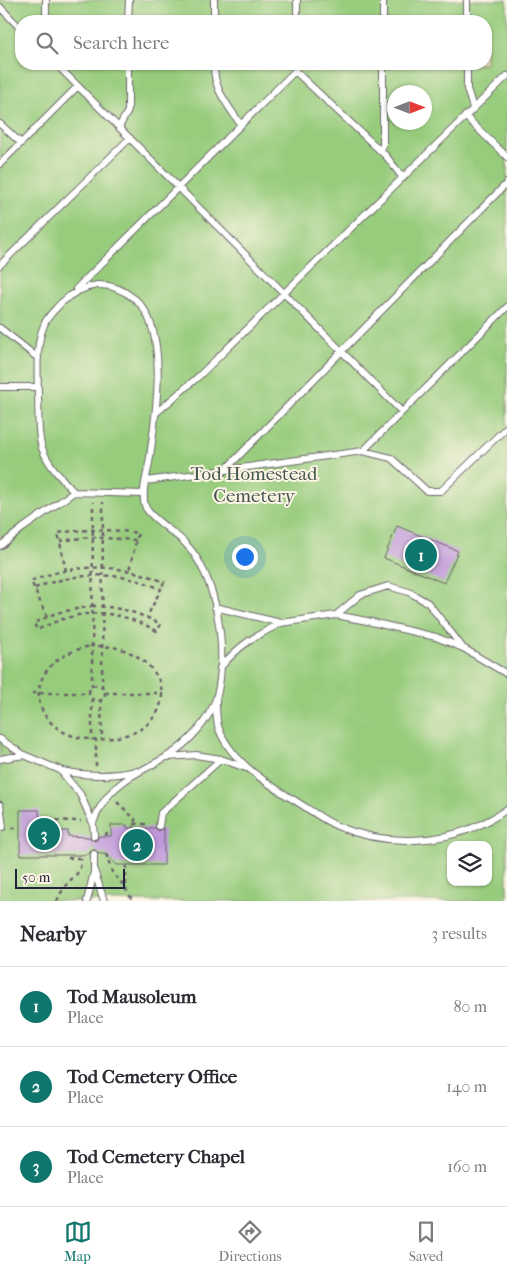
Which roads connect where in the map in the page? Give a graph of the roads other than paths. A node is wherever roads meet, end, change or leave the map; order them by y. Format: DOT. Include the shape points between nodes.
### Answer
graph roads {
  1 [pos="46,0"];
  2 [pos="128,0"];
  3 [pos="214,0"];
  4 [pos="297,0"];
  5 [pos="383,0"];
  6 [pos="467,0"];
  7 [pos="0,7"];
  8 [pos="46,15"];
  9 [pos="128,15"];
  10 [pos="214,15"];
  11 [pos="297,15"];
  12 [pos="383,15"];
  13 [pos="467,15"];
  14 [pos="15,23"];
  15 [pos="62,70"];
  16 [pos="128,70"];
  17 [pos="215,70"];
  18 [pos="383,70"];
  19 [pos="467,70"];
  20 [pos="295,72"];
  21 [pos="507,76"];
  22 [pos="78,86"];
  23 [pos="473,108"];
  24 [pos="465,116"];
  25 [pos="0,124"];
  26 [pos="242,125"];
  27 [pos="119,127"];
  28 [pos="130,138"];
  29 [pos="20,143"];
  30 [pos="381,151"];
  31 [pos="507,157"];
  32 [pos="0,164"];
  33 [pos="403,178"];
  34 [pos="507,183"];
  35 [pos="179,187"];
  36 [pos="0,265"];
  37 [pos="284,294"];
  38 [pos="70,295"];
  39 [pos="507,307"];
  40 [pos="0,328"];
  41 [pos="341,352"];
  42 [pos="38,358"];
  43 [pos="0,387"];
  44 [pos="38,387"];
  45 [pos="402,412"];
  46 [pos="156,413"];
  47 [pos="507,427"];
  48 [pos="363,451"];
  49 [pos="223,472"];
  50 [pos="146,481"];
  51 [pos="74,492"];
  52 [pos="144,494"];
  53 [pos="0,546"];
  54 [pos="214,607"];
  55 [pos="336,615"];
  56 [pos="281,623"];
  57 [pos="463,648"];
  58 [pos="220,668"];
  59 [pos="507,674"];
  60 [pos="216,699"];
  61 [pos="0,739"];
  62 [pos="24,755"];
  63 [pos="167,757"];
  64 [pos="0,759"];
  65 [pos="221,759"];
  66 [pos="248,768"];
  67 [pos="60,770"];
  68 [pos="141,770"];
  69 [pos="0,804"];
  70 [pos="507,809"];
  71 [pos="93,823"];
  72 [pos="156,825"];
  73 [pos="3,827"];
  74 [pos="94,836"];
  75 [pos="94,854"];
  76 [pos="94,872"];
  77 [pos="86,901"];
  78 [pos="104,901"];
  1 -- 8 [label="lane"];
  2 -- 9 [label="lane"];
  3 -- 10 [label="lane"];
  4 -- 11 [label="lane"];
  5 -- 12 [label="lane"];
  6 -- 13 [label="lane"];
  7 -- 14 [label="lane"];
  15 -- 22 [label="lane"];
  16 -- 27 [label="lane" via="128,111"];
  17 -- 26 [label="lane" via="221,96"];
  18 -- 30 [label="lane"];
  19 -- 23 [label="lane" via="467,89"];
  20 -- 26 [label="lane"];
  20 -- 30 [label="lane"];
  21 -- 23 [label="lane"];
  22 -- 27 [label="lane"];
  22 -- 29 [label="lane"];
  23 -- 24 [label="lane"];
  24 -- 31 [label="lane"];
  24 -- 33 [label="lane"];
  25 -- 29 [label="lane"];
  26 -- 35 [label="lane"];
  27 -- 28 [label="lane"];
  28 -- 35 [label="lane"];
  28 -- 36 [label="lane"];
  29 -- 32 [label="lane"];
  30 -- 33 [label="lane"];
  33 -- 37 [label="lane"];
  34 -- 41 [label="lane"];
  35 -- 37 [label="lane"];
  35 -- 38 [label="lane"];
  37 -- 41 [label="lane"];
  37 -- 46 [label="lane"];
  38 -- 42 [label="lane" via="45,322"];
  38 -- 46 [label="lane" via="99,285 129,294 143,306 155,337"];
  39 -- 45 [label="lane"];
  40 -- 42 [label="lane"];
  41 -- 45 [label="lane"];
  41 -- 49 [label="lane"];
  42 -- 44 [label="lane"];
  43 -- 44 [label="lane"];
  44 -- 51 [label="lane" via="42,447 52,467"];
  45 -- 48 [label="lane"];
  46 -- 50 [label="lane"];
  47 -- 48 [label="lane" via="441,491 427,491 391,458"];
  48 -- 49 [label="lane"];
  49 -- 50 [label="lane"];
  50 -- 52 [label="lane"];
  51 -- 52 [label="lane"];
  51 -- 53 [label="lane"];
  52 -- 54 [label="lane" via="146,509 185,543 201,565"];
  54 -- 56 [label="lane"];
  54 -- 58 [label="lane" via="221,643"];
  55 -- 56 [label="lane"];
  55 -- 57 [label="lane" via="436,637"];
  55 -- 57 [label="lane" via="360,595 388,586 428,603"];
  56 -- 58 [label="lane" via="250,639"];
  57 -- 59 [label="lane"];
  58 -- 60 [label="lane"];
  60 -- 63 [label="lane" via="204,722 187,742"];
  60 -- 66 [label="lane" via="218,725 228,745"];
  61 -- 62 [label="lane"];
  62 -- 64 [label="lane"];
  62 -- 67 [label="lane"];
  63 -- 65 [label="lane" via="196,755"];
  63 -- 68 [label="lane"];
  65 -- 66 [label="lane"];
  65 -- 72 [label="lane" via="161,814"];
  66 -- 70 [label="lane" via="336,826 384,838 408,841 433,839 476,826"];
  67 -- 68 [label="lane" via="96,776"];
  67 -- 71 [label="lane" via="80,794"];
  68 -- 71 [label="lane" via="108,794"];
  69 -- 73 [label="lane"];
  71 -- 74 [label="lane"];
  75 -- 76 [label="lane"];
  76 -- 77 [label="lane"];
  76 -- 78 [label="lane"];
}
